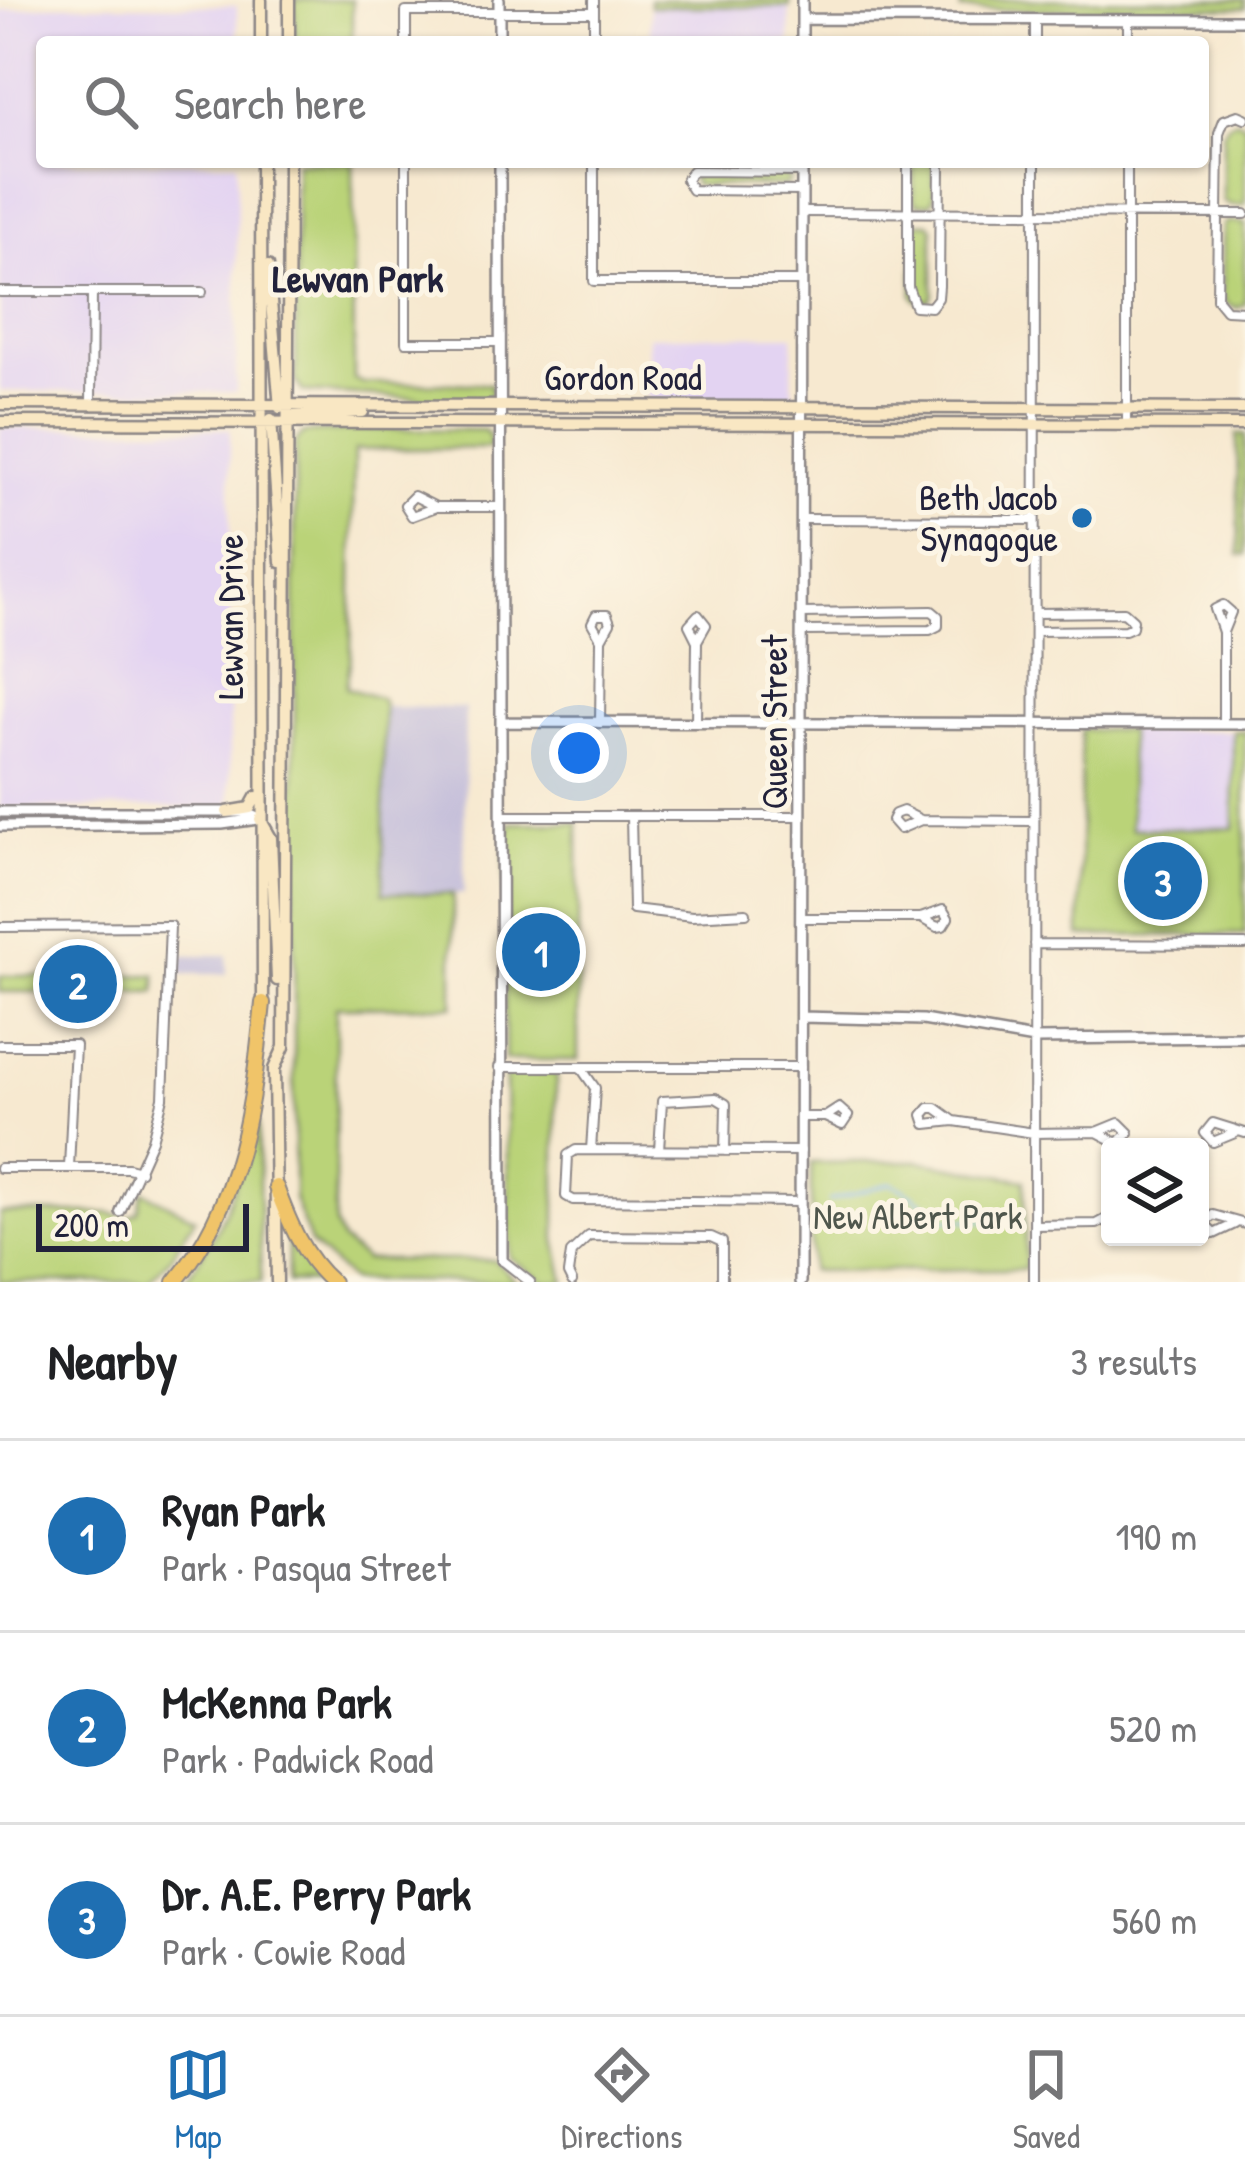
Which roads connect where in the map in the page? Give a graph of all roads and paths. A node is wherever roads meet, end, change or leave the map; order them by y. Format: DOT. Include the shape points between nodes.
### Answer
graph roads {
  1 [pos="261,0"];
  2 [pos="289,0"];
  3 [pos="594,0"];
  4 [pos="802,0"];
  5 [pos="500,6"];
  6 [pos="593,12"];
  7 [pos="802,19"];
  8 [pos="1035,19"];
  9 [pos="1128,20"];
  10 [pos="1245,20"];
  11 [pos="261,36"];
  12 [pos="289,36"];
  13 [pos="406,36"];
  14 [pos="593,36"];
  15 [pos="802,36"];
  16 [pos="1035,36"];
  17 [pos="1128,36"];
  18 [pos="1245,118"];
  19 [pos="261,168"];
  20 [pos="261,168"];
  21 [pos="289,168"];
  22 [pos="406,168"];
  23 [pos="500,168"];
  24 [pos="594,168"];
  25 [pos="774,168"];
  26 [pos="802,168"];
  27 [pos="908,168"];
  28 [pos="940,168"];
  29 [pos="1035,168"];
  30 [pos="1127,168"];
  31 [pos="802,191"];
  32 [pos="802,212"];
  33 [pos="909,213"];
  34 [pos="940,213"];
  35 [pos="1035,213"];
  36 [pos="1127,213"];
  37 [pos="1219,214"];
  38 [pos="1245,214"];
  39 [pos="801,280"];
  40 [pos="0,292"];
  41 [pos="92,292"];
  42 [pos="202,292"];
  43 [pos="1245,311"];
  44 [pos="500,342"];
  45 [pos="0,404"];
  46 [pos="92,404"];
  47 [pos="261,404"];
  48 [pos="498,406"];
  49 [pos="1033,407"];
  50 [pos="802,408"];
  51 [pos="1127,408"];
  52 [pos="1245,409"];
  53 [pos="279,415"];
  54 [pos="0,422"];
  55 [pos="498,423"];
  56 [pos="802,423"];
  57 [pos="1033,423"];
  58 [pos="1127,424"];
  59 [pos="1245,425"];
  60 [pos="436,507"];
  61 [pos="500,507"];
  62 [pos="802,519"];
  63 [pos="1033,520"];
  64 [pos="802,613"];
  65 [pos="1035,613"];
  66 [pos="802,631"];
  67 [pos="1036,631"];
  68 [pos="1222,632"];
  69 [pos="601,639"];
  70 [pos="697,640"];
  71 [pos="502,722"];
  72 [pos="600,723"];
  73 [pos="696,723"];
  74 [pos="800,723"];
  75 [pos="1034,723"];
  76 [pos="1223,724"];
  77 [pos="1245,724"];
  78 [pos="260,734"];
  79 [pos="284,800"];
  80 [pos="0,812"];
  81 [pos="227,812"];
  82 [pos="501,816"];
  83 [pos="631,816"];
  84 [pos="801,816"];
  85 [pos="260,819"];
  86 [pos="921,820"];
  87 [pos="1034,821"];
  88 [pos="0,826"];
  89 [pos="746,913"];
  90 [pos="801,918"];
  91 [pos="921,918"];
  92 [pos="0,927"];
  93 [pos="1034,944"];
  94 [pos="1245,945"];
  95 [pos="262,1003"];
  96 [pos="801,1017"];
  97 [pos="1245,1037"];
  98 [pos="1034,1039"];
  99 [pos="0,1045"];
  100 [pos="284,1046"];
  101 [pos="499,1067"];
  102 [pos="580,1067"];
  103 [pos="801,1067"];
  104 [pos="274,1069"];
  105 [pos="801,1117"];
  106 [pos="825,1117"];
  107 [pos="954,1121"];
  108 [pos="1034,1132"];
  109 [pos="1096,1132"];
  110 [pos="591,1150"];
  111 [pos="659,1150"];
  112 [pos="725,1151"];
  113 [pos="801,1151"];
  114 [pos="69,1167"];
  115 [pos="0,1168"];
  116 [pos="140,1171"];
  117 [pos="276,1187"];
  118 [pos="800,1202"];
  119 [pos="120,1212"];
  120 [pos="1101,1222"];
  121 [pos="1096,1224"];
  122 [pos="1034,1225"];
  123 [pos="1101,1227"];
  124 [pos="502,1260"];
  125 [pos="175,1282"];
  126 [pos="278,1282"];
  127 [pos="332,1282"];
  128 [pos="530,1282"];
  129 [pos="572,1282"];
  130 [pos="722,1282"];
  131 [pos="800,1282"];
  132 [pos="1034,1282"];
  1 -- 11 [label="main road"];
  2 -- 12 [label="main road"];
  3 -- 6 [label="street"];
  4 -- 7 [label="street"];
  5 -- 6 [label="street"];
  5 -- 13 [label="street" via="406,12"];
  6 -- 14 [label="street"];
  7 -- 8 [label="street"];
  7 -- 15 [label="street"];
  8 -- 9 [label="street"];
  8 -- 16 [label="street"];
  9 -- 10 [label="street"];
  9 -- 17 [label="street"];
  18 -- 37 [label="street" via="1224,120 1220,133"];
  19 -- 53 [label="main road"];
  20 -- 47 [label="main road"];
  21 -- 53 [label="main road, Lewvan Drive"];
  22 -- 44 [label="street" via="406,342"];
  23 -- 44 [label="street"];
  24 -- 39 [label="street" via="594,281"];
  25 -- 31 [label="street" via="692,171 686,180 692,190"];
  26 -- 31 [label="street, Queen Street"];
  27 -- 33 [label="street"];
  28 -- 34 [label="street"];
  29 -- 35 [label="street"];
  30 -- 36 [label="street"];
  31 -- 32 [label="street, Queen Street"];
  32 -- 33 [label="street"];
  32 -- 39 [label="street, Queen Street"];
  33 -- 34 [label="street"];
  33 -- 34 [label="street" via="910,299 931,307 938,298"];
  34 -- 35 [label="street"];
  35 -- 36 [label="street"];
  35 -- 49 [label="street"];
  36 -- 37 [label="street"];
  36 -- 51 [label="street"];
  37 -- 38 [label="street"];
  37 -- 43 [label="street" via="1217,299 1226,310"];
  39 -- 50 [label="street, Queen Street"];
  40 -- 41 [label="street"];
  41 -- 42 [label="street"];
  41 -- 46 [label="street"];
  44 -- 48 [label="street"];
  45 -- 46 [label="main road, Gordon Road"];
  46 -- 47 [label="main road, Gordon Road"];
  47 -- 53 [label="main road, Gordon Road"];
  48 -- 50 [label="main road, Gordon Road"];
  48 -- 53 [label="main road, Gordon Road"];
  48 -- 55 [label="street"];
  49 -- 50 [label="main road, Gordon Road"];
  49 -- 51 [label="main road, Gordon Road"];
  49 -- 57 [label="street"];
  50 -- 56 [label="street, Queen Street"];
  51 -- 52 [label="main road, Gordon Road"];
  51 -- 58 [label="street"];
  53 -- 54 [label="main road, Gordon Road"];
  53 -- 55 [label="main road, Gordon Road"];
  53 -- 78 [label="main road, Lewvan Drive"];
  53 -- 79 [label="main road, Lewvan Drive"];
  55 -- 56 [label="main road, Gordon Road"];
  55 -- 61 [label="street"];
  56 -- 57 [label="main road, Gordon Road"];
  56 -- 62 [label="street, Queen Street"];
  57 -- 58 [label="main road, Gordon Road"];
  57 -- 63 [label="street"];
  58 -- 59 [label="main road, Gordon Road"];
  60 -- 61 [label="street"];
  61 -- 71 [label="street"];
  62 -- 63 [label="street"];
  62 -- 64 [label="street, Queen Street"];
  63 -- 65 [label="street"];
  64 -- 66 [label="street, Queen Street"];
  64 -- 66 [label="street" via="932,611 938,626"];
  65 -- 67 [label="street"];
  65 -- 67 [label="street" via="1124,612 1133,620 1125,630"];
  66 -- 74 [label="street, Queen Street"];
  67 -- 75 [label="street"];
  68 -- 76 [label="street"];
  69 -- 72 [label="street"];
  70 -- 73 [label="street"];
  71 -- 72 [label="street"];
  71 -- 82 [label="street"];
  72 -- 73 [label="street"];
  73 -- 74 [label="street"];
  74 -- 75 [label="street"];
  74 -- 84 [label="street, Queen Street"];
  75 -- 76 [label="street"];
  75 -- 87 [label="street"];
  76 -- 77 [label="street"];
  78 -- 81 [label="main road" via="256,800"];
  78 -- 85 [label="main road, Lewvan Drive"];
  79 -- 85 [label="main road"];
  79 -- 100 [label="main road, Lewvan Drive"];
  80 -- 81 [label="street"];
  81 -- 85 [label="street"];
  82 -- 83 [label="street"];
  82 -- 101 [label="street"];
  83 -- 84 [label="street"];
  83 -- 89 [label="street" via="633,909"];
  84 -- 90 [label="street, Queen Street"];
  85 -- 88 [label="street"];
  85 -- 95 [label="main road, Lewvan Drive"];
  85 -- 100 [label="main road" via="271,838"];
  86 -- 87 [label="street"];
  87 -- 93 [label="street"];
  90 -- 91 [label="street"];
  90 -- 96 [label="street, Queen Street"];
  92 -- 116 [label="street" via="170,926 163,1098"];
  93 -- 94 [label="street"];
  93 -- 98 [label="street"];
  95 -- 104 [label="main road, Lewvan Drive"];
  95 -- 125 [label="highway" via="235,1175"];
  96 -- 98 [label="street" via="923,1020"];
  96 -- 103 [label="street, Queen Street"];
  97 -- 98 [label="street"];
  98 -- 108 [label="street"];
  99 -- 114 [label="street" via="75,1045"];
  100 -- 104 [label="main road, Lewvan Drive"];
  101 -- 102 [label="street"];
  101 -- 124 [label="street"];
  102 -- 103 [label="street"];
  102 -- 110 [label="street" via="595,1088"];
  103 -- 105 [label="street, Queen Street"];
  104 -- 117 [label="main road, Lewvan Drive"];
  105 -- 106 [label="street"];
  105 -- 113 [label="street, Queen Street"];
  107 -- 108 [label="street"];
  108 -- 109 [label="street"];
  108 -- 122 [label="street"];
  110 -- 111 [label="street"];
  110 -- 118 [label="street" via="568,1155 566,1196 573,1200"];
  111 -- 112 [label="street"];
  111 -- 112 [label="street" via="662,1101 716,1098 726,1104"];
  112 -- 113 [label="street"];
  113 -- 118 [label="street, Queen Street"];
  114 -- 115 [label="street"];
  114 -- 116 [label="street"];
  116 -- 119 [label="street"];
  117 -- 126 [label="main road, Lewvan Drive"];
  117 -- 127 [label="highway" via="311,1261"];
  118 -- 131 [label="street, Queen Street"];
  120 -- 121 [label="street"];
  121 -- 122 [label="street"];
  121 -- 123 [label="street"];
  122 -- 132 [label="street"];
  124 -- 128 [label="street"];
  129 -- 130 [label="street" via="571,1253 589,1236 634,1236 722,1242"];
}
